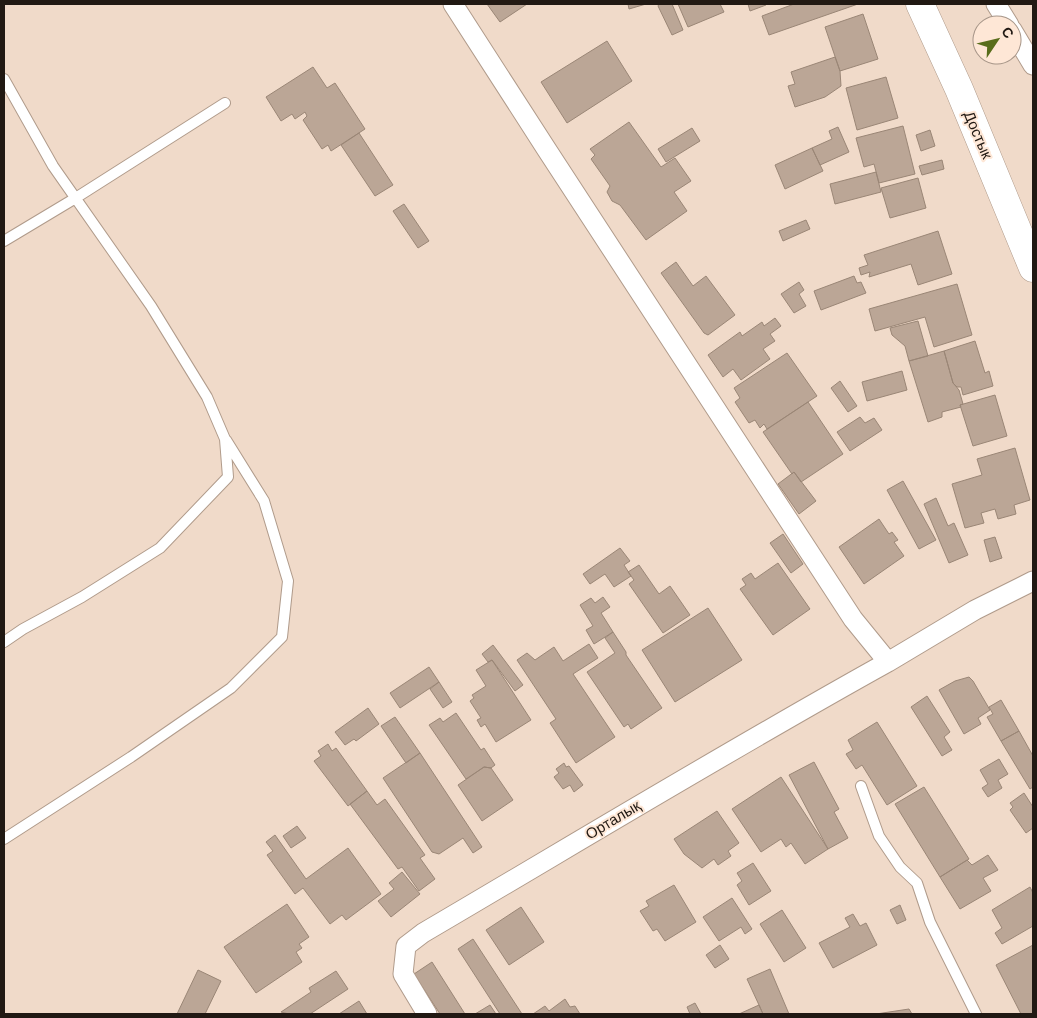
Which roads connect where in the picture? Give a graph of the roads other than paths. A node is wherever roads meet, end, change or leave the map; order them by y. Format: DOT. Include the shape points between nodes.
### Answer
graph roads {
  1 [pos="453,4"];
  2 [pos="920,4"];
  3 [pos="996,4"];
  4 [pos="1003,15"];
  5 [pos="1022,47"];
  6 [pos="1033,65"];
  7 [pos="4,79"];
  8 [pos="225,102"];
  9 [pos="74,199"];
  10 [pos="4,241"];
  11 [pos="1033,268"];
  12 [pos="226,439"];
  13 [pos="1033,581"];
  14 [pos="4,642"];
  15 [pos="888,662"];
  16 [pos="861,786"];
  17 [pos="4,839"];
  18 [pos="427,1014"];
  19 [pos="976,1014"];
  1 -- 15 [label="street" via="853,619"];
  2 -- 11 [label="street, Достык"];
  3 -- 4 [label="street"];
  5 -- 6 [label="street"];
  7 -- 9 [label="lane"];
  8 -- 9 [label="lane"];
  9 -- 10 [label="lane"];
  9 -- 12 [label="lane" via="151,306 207,396"];
  12 -- 14 [label="lane" via="228,477 160,548"];
  12 -- 17 [label="lane" via="264,501 288,581 282,637 231,688"];
  13 -- 15 [label="street, Орталық" via="975,610"];
  15 -- 18 [label="street, Орталық" via="423,933 406,946 403,974"];
  16 -- 19 [label="lane" via="879,836 900,867 917,883 930,922"];
}
